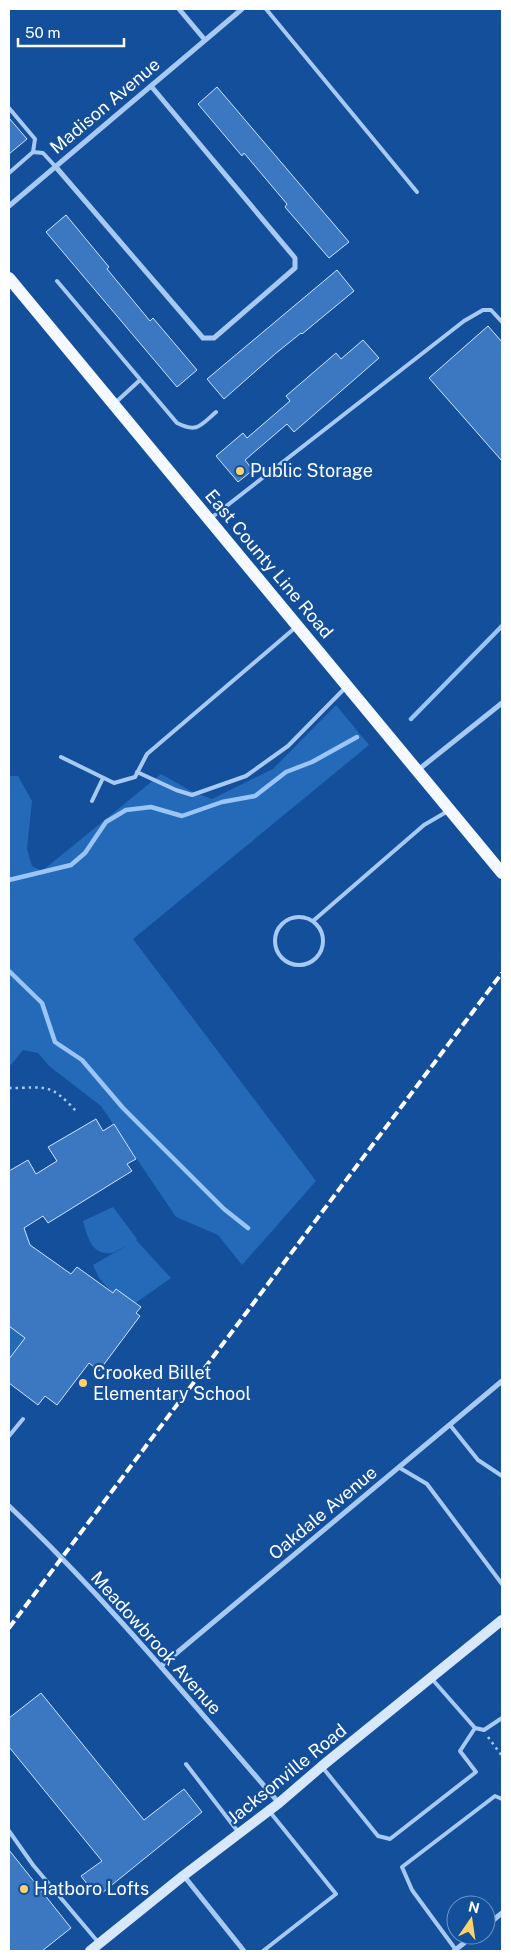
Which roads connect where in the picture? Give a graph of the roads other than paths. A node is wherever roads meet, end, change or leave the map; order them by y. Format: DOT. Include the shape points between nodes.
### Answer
graph roads {
  1 [pos="179,9"];
  2 [pos="242,9"];
  3 [pos="266,9"];
  4 [pos="205,40"];
  5 [pos="151,86"];
  6 [pos="9,108"];
  7 [pos="32,152"];
  8 [pos="55,166"];
  9 [pos="9,173"];
  10 [pos="417,192"];
  11 [pos="9,206"];
  12 [pos="9,278"];
  13 [pos="57,281"];
  14 [pos="502,322"];
  15 [pos="140,380"];
  16 [pos="113,404"];
  17 [pos="216,412"];
  18 [pos="209,519"];
  19 [pos="297,626"];
  20 [pos="347,686"];
  21 [pos="502,703"];
  22 [pos="61,757"];
  23 [pos="417,770"];
  24 [pos="137,772"];
  25 [pos="104,778"];
  26 [pos="92,801"];
  27 [pos="450,810"];
  28 [pos="502,873"];
  29 [pos="313,921"];
  30 [pos="502,1381"];
  31 [pos="23,1419"];
  32 [pos="450,1425"];
  33 [pos="9,1436"];
  34 [pos="400,1468"];
  35 [pos="502,1476"];
  36 [pos="9,1506"];
  37 [pos="502,1584"];
  38 [pos="502,1620"];
  39 [pos="161,1666"];
  40 [pos="431,1678"];
  41 [pos="502,1718"];
  42 [pos="475,1728"];
  43 [pos="186,1764"];
  44 [pos="322,1766"];
  45 [pos="502,1799"];
  46 [pos="279,1803"];
  47 [pos="269,1811"];
  48 [pos="9,1831"];
  49 [pos="239,1833"];
  50 [pos="183,1876"];
  51 [pos="100,1944"];
  52 [pos="90,1951"];
  53 [pos="244,1951"];
  54 [pos="263,1951"];
  55 [pos="455,1951"];
  1 -- 4 [label="street"];
  2 -- 4 [label="street, Madison Avenue"];
  3 -- 10 [label="lane"];
  4 -- 5 [label="street, Madison Avenue"];
  5 -- 8 [label="street, Madison Avenue"];
  5 -- 8 [label="street" via="295,258 295,268 214,338 203,338"];
  6 -- 7 [label="lane" via="35,139"];
  7 -- 8 [label="lane" via="43,152"];
  7 -- 9 [label="lane"];
  8 -- 11 [label="street, Madison Avenue"];
  12 -- 16 [label="main road, East County Line Road"];
  13 -- 15 [label="lane"];
  14 -- 18 [label="lane" via="492,310 483,310 464,321"];
  15 -- 16 [label="lane"];
  15 -- 17 [label="lane" via="176,423 188,428 199,427"];
  16 -- 18 [label="main road, East County Line Road"];
  18 -- 19 [label="main road, East County Line Road"];
  19 -- 20 [label="main road, East County Line Road"];
  19 -- 24 [label="lane" via="147,754"];
  20 -- 23 [label="main road, East County Line Road"];
  20 -- 24 [label="lane" via="288,746 246,776 192,795"];
  21 -- 23 [label="street"];
  22 -- 25 [label="lane"];
  23 -- 27 [label="main road, East County Line Road"];
  24 -- 25 [label="lane" via="135,777 114,783"];
  25 -- 26 [label="lane"];
  27 -- 28 [label="main road, East County Line Road"];
  27 -- 29 [label="lane" via="424,825"];
  29 -- 29 [label="lane" via="319,926 324,941 319,956 306,964 291,964 284,960 275,947 275,938 282,924 297,917"];
  30 -- 32 [label="street, Oakdale Avenue"];
  31 -- 33 [label="lane"];
  32 -- 34 [label="street, Oakdale Avenue"];
  32 -- 35 [label="lane" via="478,1460"];
  34 -- 37 [label="lane" via="427,1484"];
  34 -- 39 [label="street, Oakdale Avenue"];
  36 -- 39 [label="street, Meadowbrook Avenue"];
  38 -- 40 [label="main road, Jacksonville Road"];
  39 -- 46 [label="street, Meadowbrook Avenue"];
  40 -- 42 [label="lane"];
  40 -- 44 [label="main road, Jacksonville Road"];
  41 -- 42 [label="lane" via="484,1730"];
  42 -- 44 [label="lane" via="460,1751 476,1772 390,1839 378,1836"];
  43 -- 49 [label="lane"];
  44 -- 46 [label="main road, Jacksonville Road"];
  45 -- 55 [label="lane" via="495,1796 402,1867 412,1890"];
  46 -- 47 [label="main road, Jacksonville Road"];
  47 -- 49 [label="main road, Jacksonville Road"];
  47 -- 54 [label="lane" via="336,1894"];
  48 -- 51 [label="lane" via="33,1865"];
  49 -- 50 [label="main road, Jacksonville Road"];
  50 -- 51 [label="main road, Jacksonville Road"];
  50 -- 53 [label="street"];
  51 -- 52 [label="main road, Jacksonville Road"];
}
